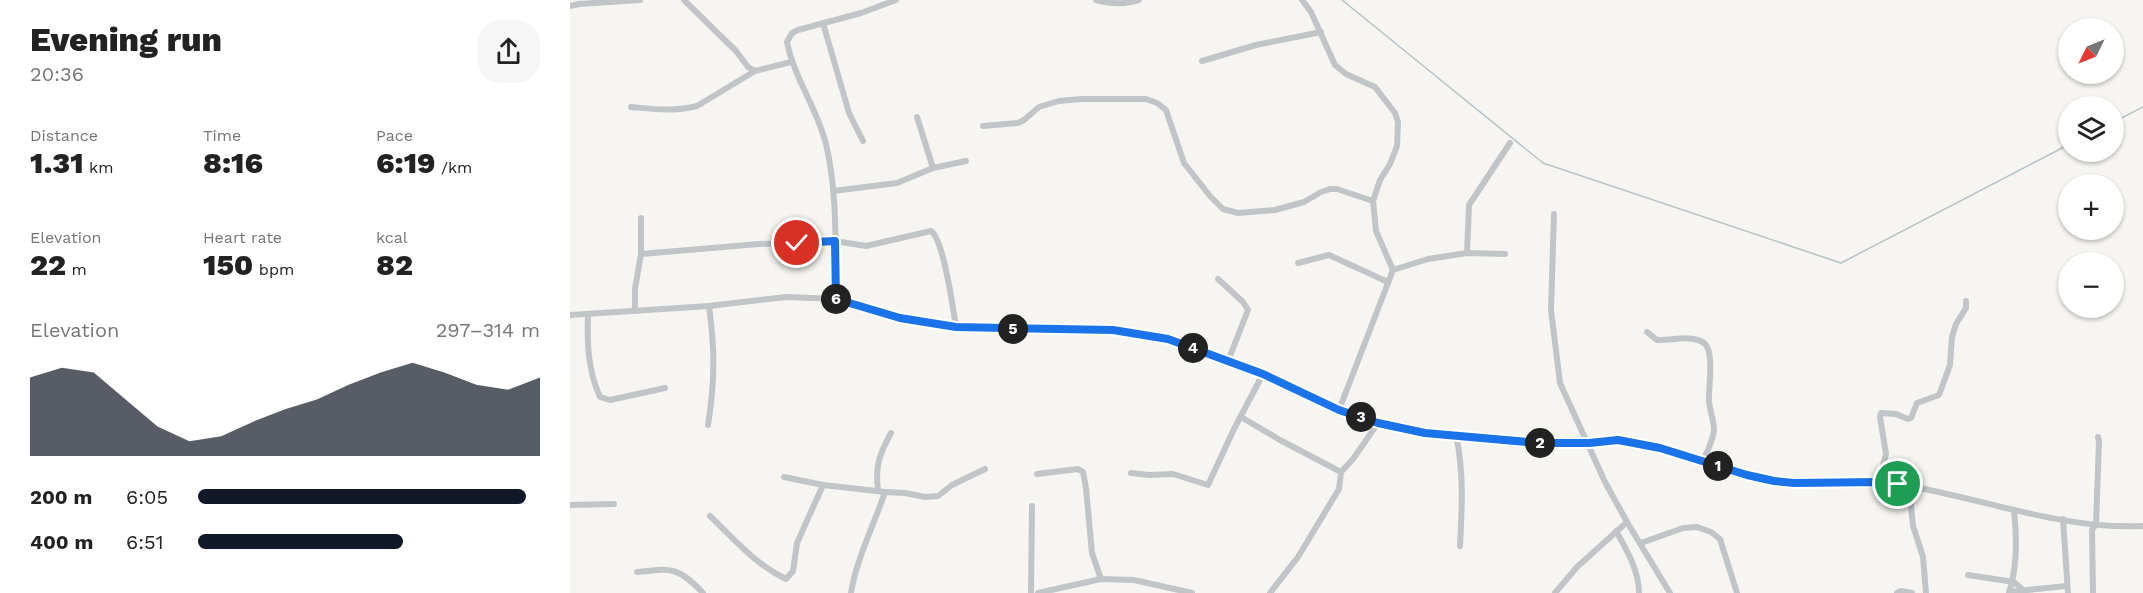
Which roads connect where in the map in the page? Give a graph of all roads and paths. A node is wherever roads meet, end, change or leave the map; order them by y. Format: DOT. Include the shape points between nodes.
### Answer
graph roads {
  1 [pos="640,0"];
  2 [pos="684,0"];
  3 [pos="896,0"];
  4 [pos="1096,0"];
  5 [pos="1139,0"];
  6 [pos="1302,0"];
  7 [pos="578,2"];
  8 [pos="570,6"];
  9 [pos="823,23"];
  10 [pos="1321,32"];
  11 [pos="791,62"];
  12 [pos="1202,62"];
  13 [pos="755,71"];
  14 [pos="631,107"];
  15 [pos="917,117"];
  16 [pos="983,126"];
  17 [pos="862,141"];
  18 [pos="1510,142"];
  19 [pos="966,161"];
  20 [pos="933,168"];
  21 [pos="833,191"];
  22 [pos="1373,201"];
  23 [pos="1554,214"];
  24 [pos="641,218"];
  25 [pos="835,241"];
  26 [pos="1467,253"];
  27 [pos="641,254"];
  28 [pos="1505,254"];
  29 [pos="1298,263"];
  30 [pos="1394,270"];
  31 [pos="1218,279"];
  32 [pos="1388,282"];
  33 [pos="836,299"];
  34 [pos="1966,301"];
  35 [pos="709,306"];
  36 [pos="635,311"];
  37 [pos="570,315"];
  38 [pos="588,315"];
  39 [pos="956,327"];
  40 [pos="1647,332"];
  41 [pos="1228,361"];
  42 [pos="1263,374"];
  43 [pos="665,387"];
  44 [pos="1339,410"];
  45 [pos="1242,417"];
  46 [pos="1378,423"];
  47 [pos="708,425"];
  48 [pos="891,433"];
  49 [pos="1456,435"];
  50 [pos="2098,437"];
  51 [pos="1589,443"];
  52 [pos="1703,461"];
  53 [pos="985,469"];
  54 [pos="1341,472"];
  55 [pos="1131,473"];
  56 [pos="1037,474"];
  57 [pos="784,477"];
  58 [pos="1879,482"];
  59 [pos="823,485"];
  60 [pos="1909,486"];
  61 [pos="882,492"];
  62 [pos="614,504"];
  63 [pos="570,505"];
  64 [pos="1032,506"];
  65 [pos="2014,511"];
  66 [pos="710,516"];
  67 [pos="2063,519"];
  68 [pos="1627,522"];
  69 [pos="2096,524"];
  70 [pos="2143,526"];
  71 [pos="1616,531"];
  72 [pos="1641,543"];
  73 [pos="1460,546"];
  74 [pos="637,572"];
  75 [pos="1968,575"];
  76 [pos="1101,579"];
  77 [pos="2014,582"];
  78 [pos="2067,589"];
  79 [pos="2023,590"];
  80 [pos="2052,590"];
  81 [pos="2009,592"];
  82 [pos="703,593"];
  83 [pos="851,593"];
  84 [pos="1031,593"];
  85 [pos="1038,593"];
  86 [pos="1191,593"];
  87 [pos="1269,593"];
  88 [pos="1555,593"];
  89 [pos="1639,593"];
  90 [pos="1670,593"];
  91 [pos="1737,593"];
  92 [pos="1897,593"];
  93 [pos="1912,593"];
  94 [pos="1926,593"];
  95 [pos="2092,593"];
  1 -- 7 [label="street"];
  2 -- 13 [label="street"];
  3 -- 9 [label="street"];
  4 -- 5 [label="street"];
  6 -- 10 [label="street"];
  7 -- 8 [label="street"];
  9 -- 11 [label="street" via="798,30 789,37"];
  9 -- 17 [label="street" via="849,113"];
  10 -- 12 [label="street" via="1256,45"];
  10 -- 22 [label="street" via="1335,65 1375,87 1398,122 1397,146"];
  11 -- 13 [label="street"];
  11 -- 21 [label="street" via="825,142"];
  13 -- 14 [label="street" via="697,106 665,110"];
  15 -- 20 [label="street"];
  16 -- 22 [label="street" via="1018,123 1039,107 1059,101 1146,99 1166,110 1184,163 1223,209 1238,213 1275,210 1330,189"];
  18 -- 26 [label="street" via="1469,205"];
  19 -- 20 [label="street"];
  20 -- 21 [label="street" via="897,183"];
  21 -- 25 [label="street"];
  22 -- 30 [label="street" via="1376,231"];
  23 -- 51 [label="street" via="1551,310 1558,371"];
  24 -- 27 [label="street"];
  25 -- 27 [label="street"];
  25 -- 33 [label="street"];
  25 -- 39 [label="street" via="866,246 934,232 944,261"];
  26 -- 28 [label="street"];
  26 -- 30 [label="street" via="1428,259"];
  27 -- 36 [label="street" via="634,289"];
  29 -- 32 [label="street" via="1329,255"];
  30 -- 32 [label="street"];
  31 -- 41 [label="street" via="1248,310"];
  32 -- 44 [label="street"];
  33 -- 35 [label="street" via="786,297"];
  33 -- 39 [label="street" via="900,318"];
  34 -- 58 [label="street" via="1952,336 1950,365 1939,395 1917,403 1908,419 1881,412 1886,454"];
  35 -- 36 [label="street"];
  35 -- 47 [label="street" via="715,355"];
  36 -- 38 [label="street"];
  37 -- 38 [label="street"];
  38 -- 43 [label="street" via="587,340 600,397 617,399"];
  39 -- 41 [label="street" via="1113,330 1168,339"];
  40 -- 52 [label="street" via="1657,340 1701,341 1709,350 1708,400 1714,430"];
  41 -- 42 [label="street"];
  42 -- 44 [label="street"];
  42 -- 45 [label="street"];
  44 -- 46 [label="street"];
  45 -- 54 [label="street"];
  45 -- 55 [label="street" via="1208,485 1173,474"];
  46 -- 49 [label="street"];
  46 -- 54 [label="street"];
  48 -- 61 [label="street" via="876,473"];
  49 -- 51 [label="street" via="1539,443"];
  49 -- 73 [label="street" via="1463,497"];
  50 -- 69 [label="street"];
  51 -- 52 [label="street" via="1641,443"];
  51 -- 68 [label="street"];
  52 -- 58 [label="street" via="1747,475 1794,483"];
  53 -- 61 [label="street" via="938,496"];
  54 -- 87 [label="street" via="1339,489 1298,557"];
  56 -- 76 [label="street" via="1083,472 1092,554"];
  57 -- 59 [label="street"];
  58 -- 60 [label="street"];
  59 -- 61 [label="street"];
  59 -- 66 [label="street" via="797,543 793,571 786,579 773,573"];
  60 -- 65 [label="street"];
  60 -- 94 [label="street"];
  61 -- 83 [label="street" via="854,573"];
  62 -- 63 [label="street"];
  64 -- 84 [label="street"];
  65 -- 67 [label="street"];
  65 -- 77 [label="street"];
  67 -- 69 [label="street"];
  67 -- 78 [label="street"];
  68 -- 71 [label="street"];
  68 -- 72 [label="street"];
  69 -- 70 [label="street"];
  69 -- 95 [label="street" via="2092,530"];
  71 -- 88 [label="street"];
  71 -- 89 [label="street" via="1633,566"];
  72 -- 90 [label="street"];
  72 -- 91 [label="street" via="1683,528 1697,527 1717,536"];
  74 -- 82 [label="street" via="666,569 679,573"];
  75 -- 77 [label="street"];
  76 -- 85 [label="street"];
  76 -- 86 [label="street" via="1134,580"];
  77 -- 79 [label="street"];
  77 -- 81 [label="street"];
  78 -- 80 [label="street"];
  79 -- 80 [label="street"];
  79 -- 81 [label="street"];
  92 -- 93 [label="street"];
}
